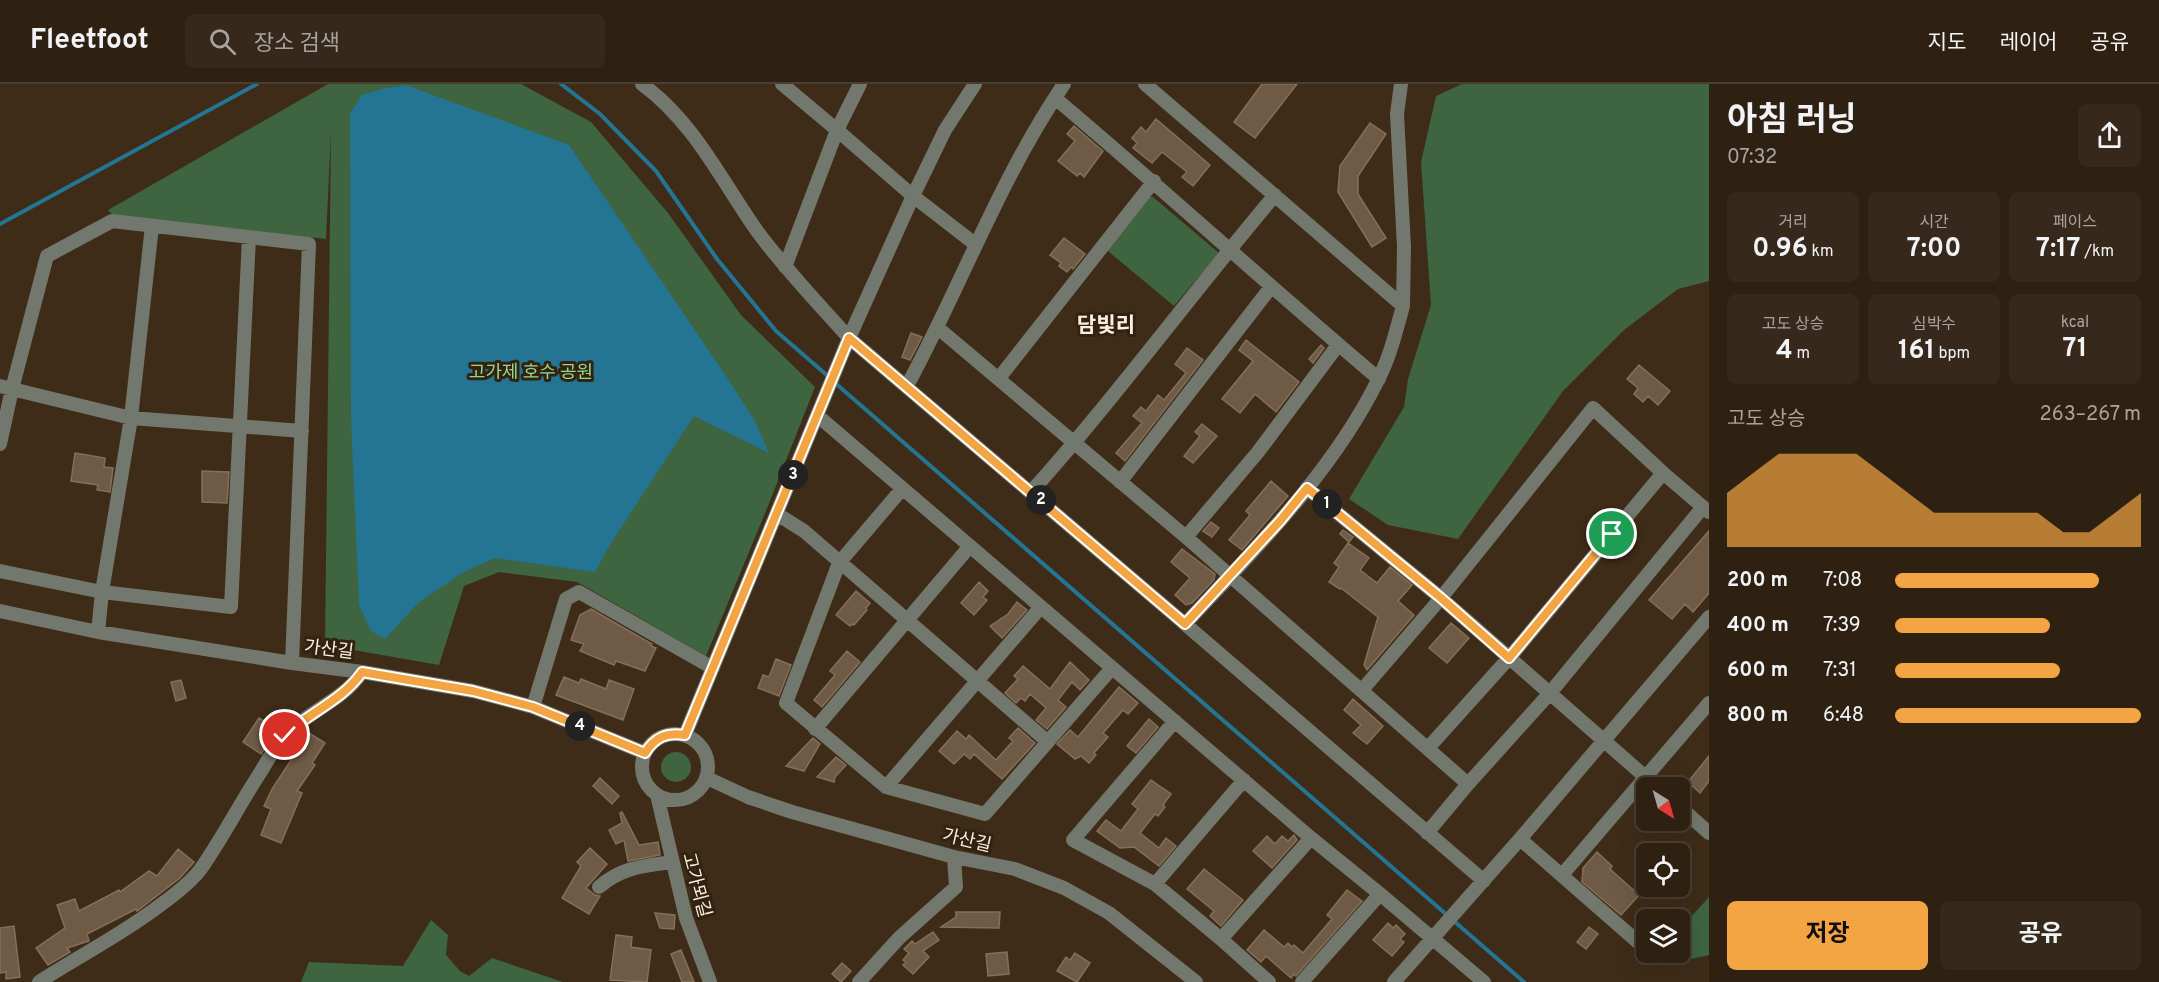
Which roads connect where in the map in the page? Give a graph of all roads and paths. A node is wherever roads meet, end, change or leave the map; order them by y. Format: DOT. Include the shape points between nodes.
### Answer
graph roads {
  1 [pos="642,84"];
  2 [pos="782,84"];
  3 [pos="860,84"];
  4 [pos="975,84"];
  5 [pos="1064,84"];
  6 [pos="1145,84"];
  7 [pos="1401,84"];
  8 [pos="1055,98"];
  9 [pos="837,130"];
  10 [pos="1154,181"];
  11 [pos="1275,195"];
  12 [pos="912,196"];
  13 [pos="152,226"];
  14 [pos="249,237"];
  15 [pos="975,244"];
  16 [pos="1229,249"];
  17 [pos="785,267"];
  18 [pos="1271,287"];
  19 [pos="1403,306"];
  20 [pos="938,328"];
  21 [pos="849,338"];
  22 [pos="1338,345"];
  23 [pos="999,378"];
  24 [pos="1379,379"];
  25 [pos="907,386"];
  26 [pos="6,387"];
  27 [pos="820,411"];
  28 [pos="131,418"];
  29 [pos="240,426"];
  30 [pos="302,431"];
  31 [pos="1075,443"];
  32 [pos="0,444"];
  33 [pos="1663,473"];
  34 [pos="1120,482"];
  35 [pos="1307,488"];
  36 [pos="902,489"];
  37 [pos="1031,492"];
  38 [pos="1706,509"];
  39 [pos="777,514"];
  40 [pos="1186,537"];
  41 [pos="970,546"];
  42 [pos="839,563"];
  43 [pos="0,570"];
  44 [pos="1230,576"];
  45 [pos="102,592"];
  46 [pos="1441,598"];
  47 [pos="1040,608"];
  48 [pos="0,611"];
  49 [pos="1709,617"];
  50 [pos="906,621"];
  51 [pos="1185,624"];
  52 [pos="98,632"];
  53 [pos="1509,658"];
  54 [pos="292,663"];
  55 [pos="713,668"];
  56 [pos="1112,668"];
  57 [pos="362,672"];
  58 [pos="977,682"];
  59 [pos="1362,690"];
  60 [pos="1550,693"];
  61 [pos="1709,703"];
  62 [pos="533,707"];
  63 [pos="1175,721"];
  64 [pos="815,729"];
  65 [pos="685,735"];
  66 [pos="1604,741"];
  67 [pos="1048,742"];
  68 [pos="1428,748"];
  69 [pos="645,753"];
  70 [pos="1646,776"];
  71 [pos="707,777"];
  72 [pos="1244,780"];
  73 [pos="1468,784"];
  74 [pos="886,787"];
  75 [pos="657,795"];
  76 [pos="1690,816"];
  77 [pos="1427,833"];
  78 [pos="1709,833"];
  79 [pos="1311,838"];
  80 [pos="1520,840"];
  81 [pos="954,857"];
  82 [pos="672,862"];
  83 [pos="1562,875"];
  84 [pos="1484,881"];
  85 [pos="1155,884"];
  86 [pos="599,887"];
  87 [pos="1380,894"];
  88 [pos="1436,934"];
  89 [pos="1221,939"];
  90 [pos="1636,941"];
  91 [pos="39,982"];
  92 [pos="710,982"];
  93 [pos="859,982"];
  94 [pos="1196,982"];
  95 [pos="1269,982"];
  96 [pos="1302,982"];
  97 [pos="1394,982"];
  98 [pos="1484,982"];
  1 -- 17 [label="street" via="703,146"];
  2 -- 9 [label="street"];
  3 -- 9 [label="street"];
  4 -- 12 [label="street" via="945,130"];
  5 -- 8 [label="street"];
  6 -- 11 [label="street"];
  7 -- 19 [label="street" via="1397,114"];
  8 -- 10 [label="street"];
  8 -- 15 [label="street" via="1005,183"];
  9 -- 12 [label="street"];
  9 -- 17 [label="street"];
  10 -- 16 [label="street"];
  10 -- 23 [label="street"];
  11 -- 16 [label="street"];
  11 -- 19 [label="street"];
  12 -- 15 [label="street"];
  12 -- 21 [label="street"];
  13 -- 14 [label="street"];
  13 -- 26 [label="street" via="112,221 47,256"];
  13 -- 28 [label="street"];
  14 -- 29 [label="street"];
  14 -- 30 [label="street" via="309,244"];
  15 -- 20 [label="street"];
  16 -- 18 [label="street"];
  16 -- 31 [label="street"];
  17 -- 21 [label="street"];
  18 -- 22 [label="street"];
  18 -- 34 [label="street"];
  19 -- 24 [label="street"];
  20 -- 23 [label="street"];
  20 -- 25 [label="street"];
  21 -- 25 [label="street"];
  21 -- 27 [label="street"];
  22 -- 24 [label="street"];
  22 -- 40 [label="street" via="1258,452"];
  23 -- 31 [label="street"];
  24 -- 35 [label="street" via="1343,440"];
  25 -- 37 [label="street"];
  26 -- 28 [label="street"];
  26 -- 32 [label="street"];
  27 -- 36 [label="street"];
  27 -- 39 [label="street"];
  28 -- 29 [label="street"];
  28 -- 45 [label="street"];
  29 -- 30 [label="street"];
  29 -- 45 [label="street" via="231,607"];
  30 -- 54 [label="street"];
  31 -- 34 [label="street"];
  31 -- 37 [label="street"];
  33 -- 38 [label="street"];
  33 -- 46 [label="street" via="1593,408"];
  33 -- 53 [label="street"];
  34 -- 40 [label="street"];
  35 -- 44 [label="street"];
  35 -- 46 [label="street"];
  36 -- 41 [label="street"];
  36 -- 42 [label="street"];
  37 -- 51 [label="street"];
  38 -- 60 [label="street"];
  39 -- 42 [label="street" via="804,531"];
  39 -- 55 [label="street"];
  40 -- 44 [label="street"];
  41 -- 47 [label="street"];
  41 -- 50 [label="street"];
  42 -- 50 [label="street"];
  42 -- 64 [label="street" via="786,703"];
  43 -- 45 [label="street"];
  44 -- 51 [label="street"];
  44 -- 59 [label="street"];
  45 -- 52 [label="street"];
  46 -- 53 [label="street"];
  46 -- 59 [label="street"];
  47 -- 56 [label="street"];
  47 -- 58 [label="street"];
  48 -- 52 [label="street, 가산길"];
  49 -- 66 [label="street"];
  50 -- 58 [label="street"];
  50 -- 64 [label="street"];
  51 -- 77 [label="street"];
  52 -- 54 [label="street, 가산길"];
  53 -- 60 [label="street"];
  53 -- 68 [label="street"];
  54 -- 57 [label="street, 가산길"];
  55 -- 62 [label="street" via="579,592 566,599"];
  55 -- 65 [label="street"];
  56 -- 63 [label="street"];
  56 -- 67 [label="street"];
  57 -- 62 [label="street, 가산길" via="473,691"];
  57 -- 91 [label="street" via="345,692 285,735 198,872 176,894 133,926"];
  58 -- 67 [label="street"];
  58 -- 74 [label="street"];
  59 -- 68 [label="street"];
  60 -- 66 [label="street"];
  60 -- 73 [label="street"];
  61 -- 70 [label="street"];
  62 -- 69 [label="street, 가산길"];
  63 -- 72 [label="street"];
  63 -- 85 [label="street" via="1072,840"];
  64 -- 74 [label="street"];
  65 -- 69 [label="street" via="666,735"];
  65 -- 71 [label="street" via="702,747 707,757"];
  66 -- 70 [label="street"];
  66 -- 80 [label="street"];
  67 -- 74 [label="street" via="984,814"];
  68 -- 73 [label="street"];
  69 -- 75 [label="street" via="644,781"];
  70 -- 83 [label="street"];
  71 -- 75 [label="street" via="702,787 686,799 676,801"];
  71 -- 81 [label="street, 가산길" via="792,812"];
  72 -- 79 [label="street"];
  72 -- 85 [label="street"];
  73 -- 77 [label="street"];
  75 -- 82 [label="street, 고가뫼길"];
  76 -- 78 [label="street"];
  77 -- 84 [label="street"];
  79 -- 87 [label="street"];
  79 -- 89 [label="street"];
  80 -- 83 [label="street"];
  80 -- 84 [label="street"];
  81 -- 93 [label="street" via="956,886 899,938"];
  81 -- 94 [label="street, 가산길" via="1015,869 1064,888 1109,913"];
  82 -- 86 [label="street" via="628,869"];
  82 -- 92 [label="street, 고가뫼길" via="686,918"];
  83 -- 90 [label="street"];
  84 -- 88 [label="street"];
  85 -- 89 [label="street"];
  87 -- 88 [label="street"];
  87 -- 96 [label="street"];
  88 -- 97 [label="street"];
  88 -- 98 [label="street"];
  89 -- 95 [label="street"];
}
